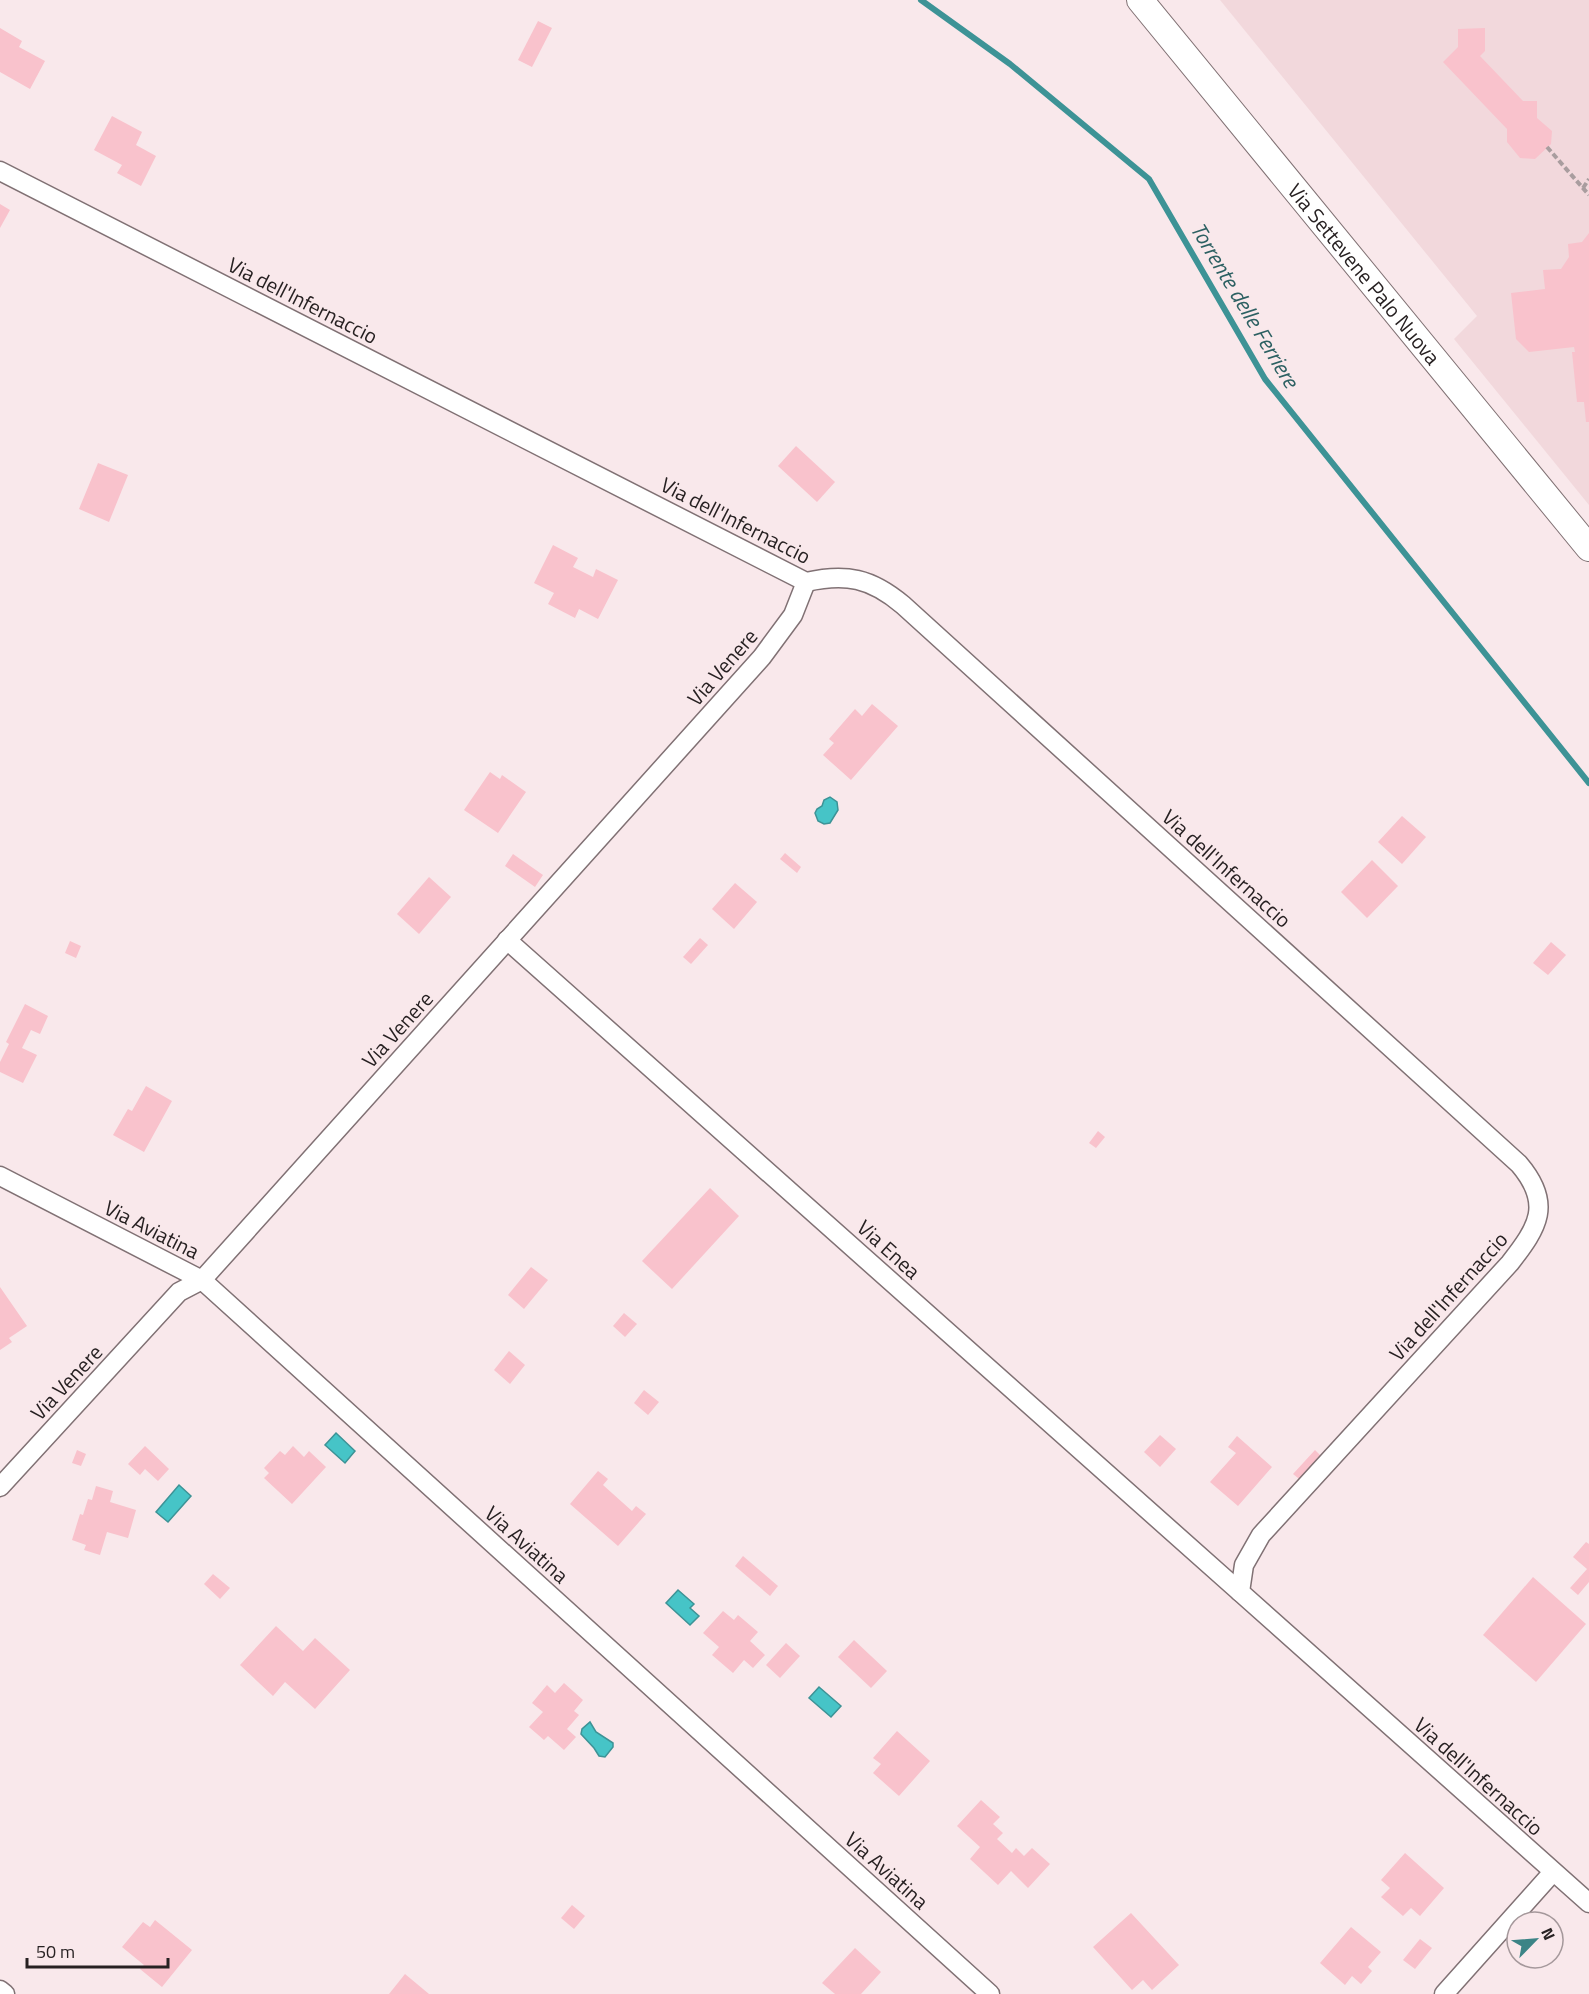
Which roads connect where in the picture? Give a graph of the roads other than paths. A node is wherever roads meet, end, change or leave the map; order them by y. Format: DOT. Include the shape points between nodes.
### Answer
graph roads {
  1 [pos="1140,0"];
  2 [pos="0,171"];
  3 [pos="1589,548"];
  4 [pos="806,582"];
  5 [pos="507,940"];
  6 [pos="0,1176"];
  7 [pos="202,1280"];
  8 [pos="0,1487"];
  9 [pos="1240,1592"];
  10 [pos="1553,1872"];
  11 [pos="1589,1904"];
  12 [pos="0,1990"];
  13 [pos="4,1994"];
  14 [pos="990,1994"];
  15 [pos="1444,1994"];
  1 -- 3 [label="main road, Via Settevene Palo Nuova"];
  2 -- 4 [label="street, Via dell'Infernaccio"];
  4 -- 5 [label="street, Via Venere" via="793,615 769,649"];
  4 -- 9 [label="street, Via dell'Infernaccio" via="850,577 873,585 896,600 1514,1158 1532,1183 1538,1216 1526,1243 1262,1535 1244,1565"];
  5 -- 7 [label="street, Via Venere"];
  5 -- 9 [label="street, Via Enea"];
  6 -- 7 [label="street, Via Aviatina"];
  7 -- 8 [label="street, Via Venere" via="179,1292"];
  7 -- 14 [label="street, Via Aviatina"];
  9 -- 10 [label="street, Via dell'Infernaccio"];
  10 -- 11 [label="street, Via dell'Infernaccio"];
  10 -- 15 [label="street"];
  12 -- 13 [label="street"];
}
